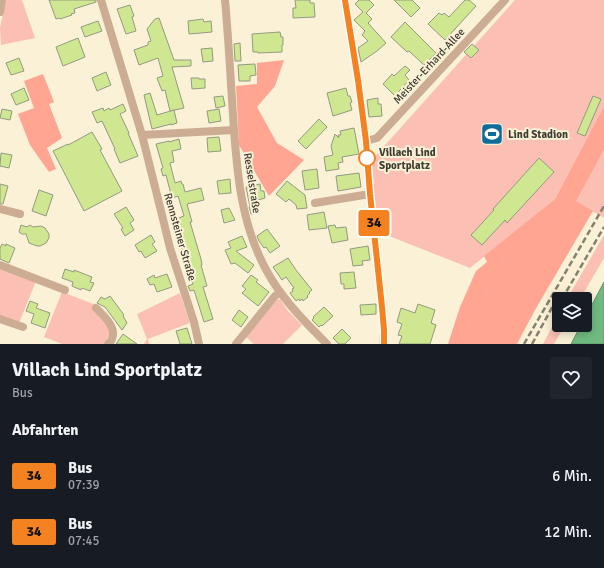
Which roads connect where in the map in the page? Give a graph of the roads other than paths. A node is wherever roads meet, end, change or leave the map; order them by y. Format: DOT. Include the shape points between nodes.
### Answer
graph roads {
  1 [pos="101,0"];
  2 [pos="225,0"];
  3 [pos="345,0"];
  4 [pos="501,1"];
  5 [pos="234,130"];
  6 [pos="142,135"];
  7 [pos="366,141"];
  8 [pos="370,194"];
  9 [pos="315,203"];
  10 [pos="0,208"];
  11 [pos="20,214"];
  12 [pos="0,265"];
  13 [pos="65,290"];
  14 [pos="280,292"];
  15 [pos="96,308"];
  16 [pos="0,318"];
  17 [pos="23,327"];
  18 [pos="108,344"];
  19 [pos="199,344"];
  20 [pos="236,344"];
  21 [pos="327,344"];
  22 [pos="384,344"];
  1 -- 6 [label="street, Rennsteiner Straße"];
  2 -- 5 [label="street, Resselstraße"];
  3 -- 7 [label="street"];
  4 -- 7 [label="street, Meister-Erhard-Allee" via="376,138"];
  5 -- 6 [label="street"];
  5 -- 14 [label="street, Resselstraße" via="240,194 246,219 262,263"];
  6 -- 19 [label="street, Rennsteiner Straße" via="165,228"];
  7 -- 8 [label="street"];
  8 -- 9 [label="street"];
  8 -- 22 [label="street"];
  10 -- 11 [label="street"];
  12 -- 13 [label="street"];
  14 -- 20 [label="street"];
  14 -- 21 [label="street, Resselstraße"];
  15 -- 18 [label="street" via="113,332"];
  16 -- 17 [label="street"];
}
